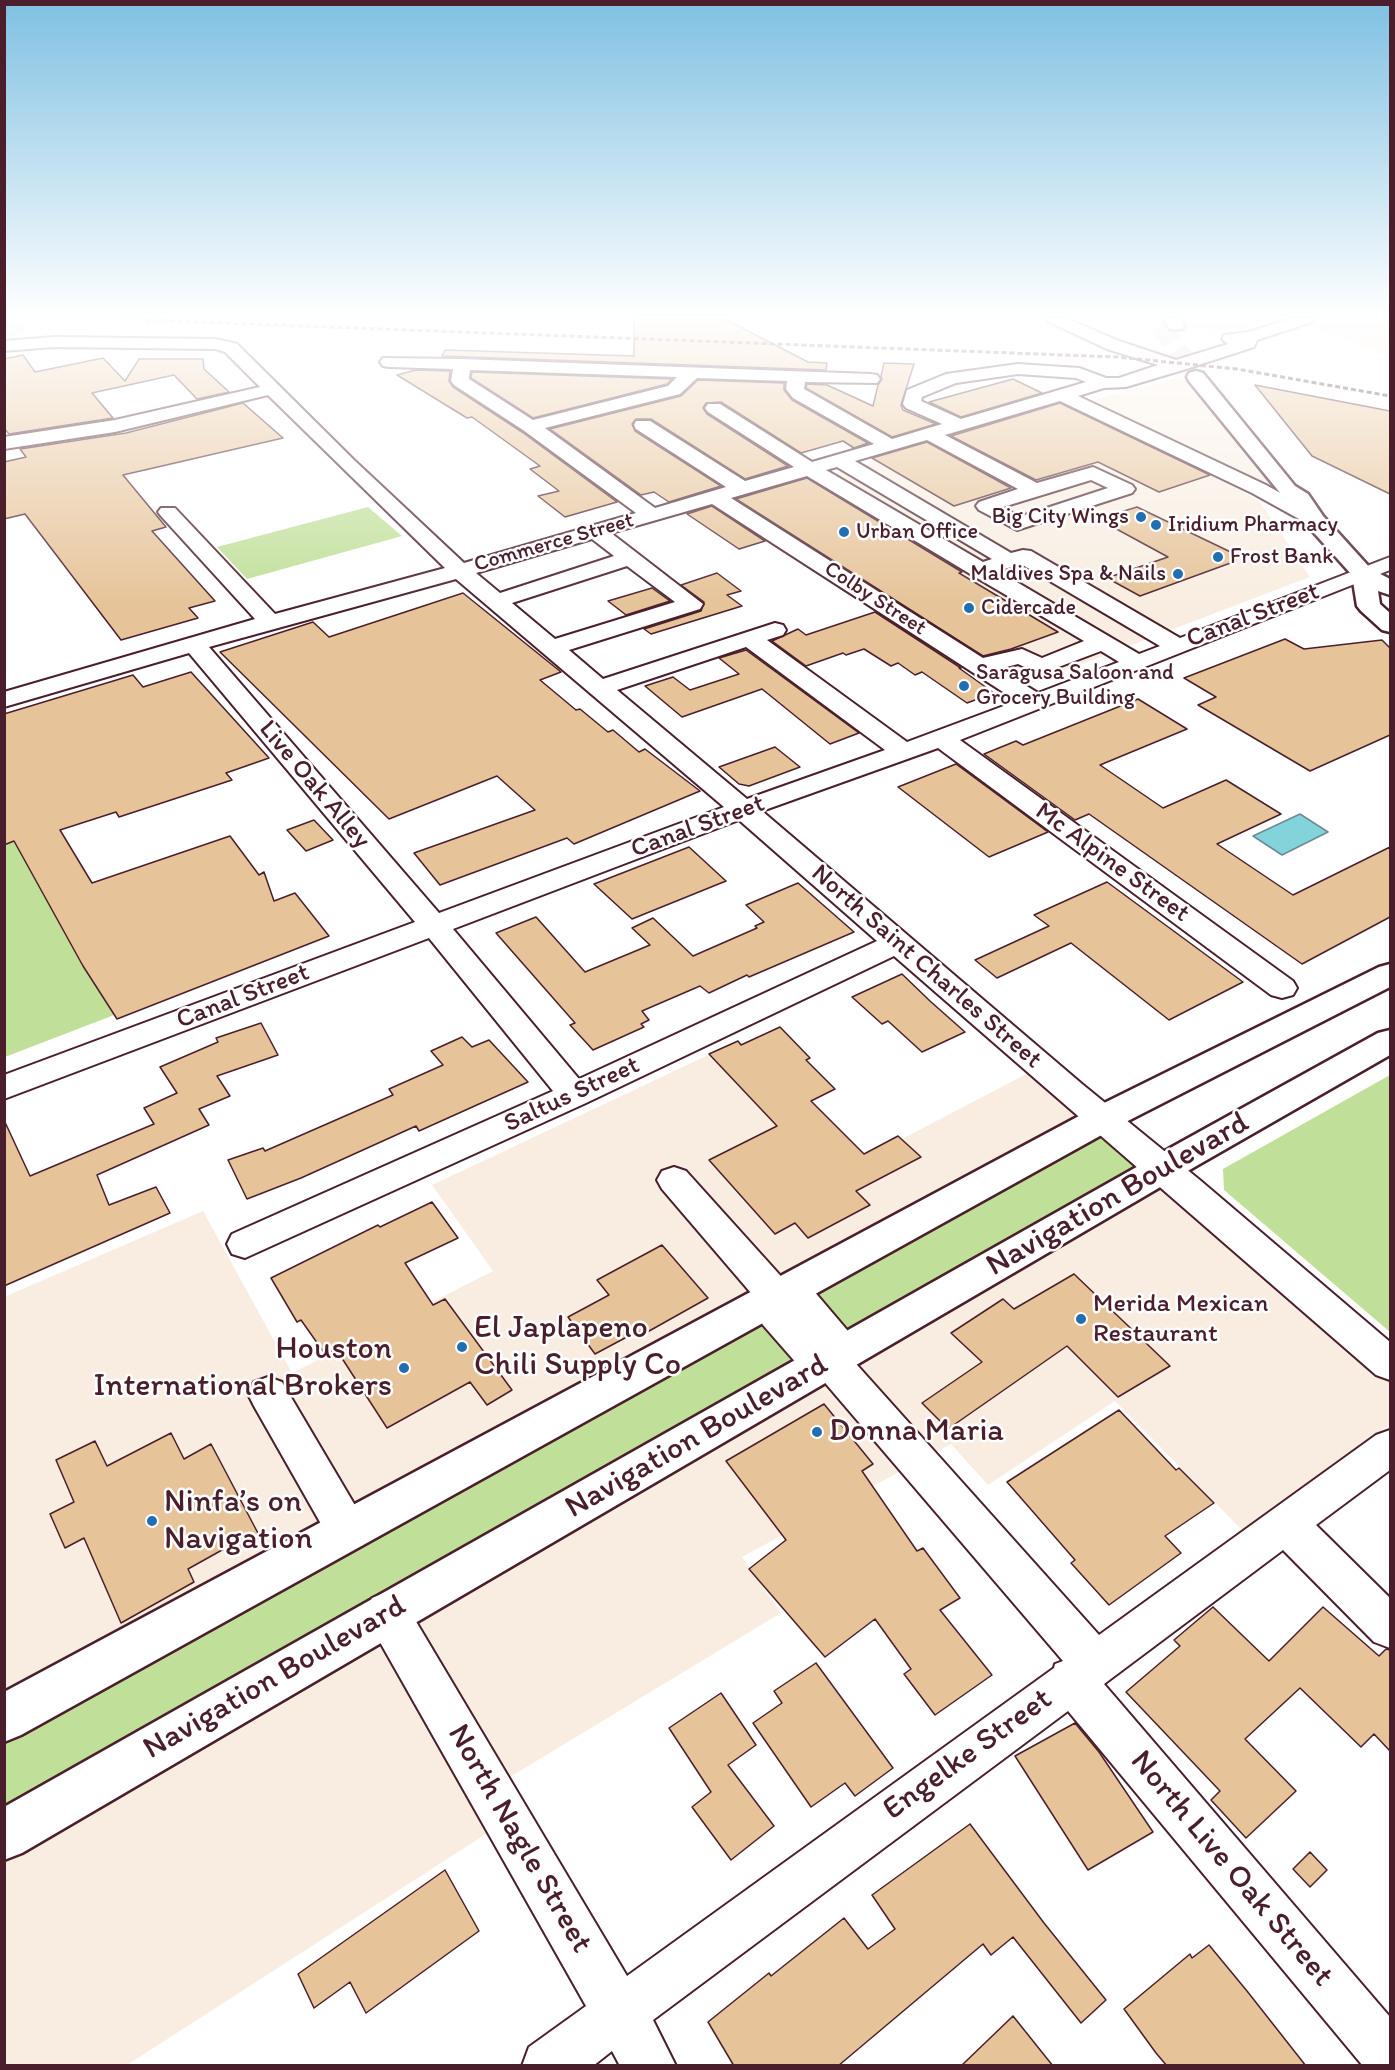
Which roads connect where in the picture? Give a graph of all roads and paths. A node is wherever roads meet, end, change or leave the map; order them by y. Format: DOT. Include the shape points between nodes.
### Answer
graph roads {
  1 [pos="160,416"];
  2 [pos="299,416"];
  3 [pos="514,416"];
  4 [pos="572,416"];
  5 [pos="726,416"];
  6 [pos="838,416"];
  7 [pos="939,416"];
  8 [pos="992,416"];
  9 [pos="1105,416"];
  10 [pos="1232,416"];
  11 [pos="643,425"];
  12 [pos="960,425"];
  13 [pos="530,426"];
  14 [pos="929,434"];
  15 [pos="4,443"];
  16 [pos="890,445"];
  17 [pos="839,460"];
  18 [pos="810,469"];
  19 [pos="742,488"];
  20 [pos="1035,490"];
  21 [pos="714,496"];
  22 [pos="168,512"];
  23 [pos="652,515"];
  24 [pos="1315,520"];
  25 [pos="594,531"];
  26 [pos="631,558"];
  27 [pos="1016,558"];
  28 [pos="1390,563"];
  29 [pos="980,570"];
  30 [pos="460,571"];
  31 [pos="1363,574"];
  32 [pos="1390,588"];
  33 [pos="497,601"];
  34 [pos="270,622"];
  35 [pos="1390,625"];
  36 [pos="775,630"];
  37 [pos="749,638"];
  38 [pos="1103,642"];
  39 [pos="194,644"];
  40 [pos="1178,646"];
  41 [pos="552,648"];
  42 [pos="1136,662"];
  43 [pos="981,666"];
  44 [pos="600,688"];
  45 [pos="4,700"];
  46 [pos="1035,702"];
  47 [pos="942,739"];
  48 [pos="902,751"];
  49 [pos="743,809"];
  50 [pos="434,925"];
  51 [pos="897,943"];
  52 [pos="1390,974"];
  53 [pos="1282,988"];
  54 [pos="1390,1041"];
  55 [pos="4,1088"];
  56 [pos="574,1095"];
  57 [pos="1104,1118"];
  58 [pos="1163,1169"];
  59 [pos="674,1180"];
  60 [pos="244,1244"];
  61 [pos="776,1296"];
  62 [pos="830,1360"];
  63 [pos="1390,1364"];
  64 [pos="268,1394"];
  65 [pos="1390,1448"];
  66 [pos="1286,1524"];
  67 [pos="348,1532"];
  68 [pos="387,1613"];
  69 [pos="1390,1627"];
  70 [pos="1083,1672"];
  71 [pos="4,1718"];
  72 [pos="4,1835"];
  73 [pos="620,2011"];
  74 [pos="1390,2057"];
  75 [pos="548,2066"];
  76 [pos="650,2066"];
  1 -- 15 [label="street"];
  2 -- 30 [label="street, North Saint Charles Street"];
  3 -- 13 [label="street"];
  4 -- 13 [label="street"];
  5 -- 18 [label="street"];
  6 -- 16 [label="street"];
  7 -- 12 [label="street"];
  8 -- 12 [label="street, Commerce Street"];
  9 -- 24 [label="street"];
  10 -- 24 [label="main road" via="1288,489 1302,498"];
  11 -- 19 [label="street"];
  12 -- 14 [label="street, Commerce Street"];
  13 -- 23 [label="street"];
  14 -- 16 [label="street, Commerce Street"];
  14 -- 20 [label="street"];
  16 -- 17 [label="street, Commerce Street"];
  17 -- 18 [label="street, Commerce Street"];
  17 -- 27 [label="street"];
  18 -- 19 [label="street, Commerce Street"];
  18 -- 29 [label="street"];
  19 -- 21 [label="street, Commerce Street"];
  20 -- 20 [label="street" via="1093,472 1125,489 1017,524 986,506"];
  21 -- 23 [label="street, Commerce Street"];
  21 -- 43 [label="street, Colby Street"];
  22 -- 34 [label="street"];
  23 -- 25 [label="street, Commerce Street"];
  24 -- 31 [label="main road"];
  25 -- 26 [label="street"];
  25 -- 30 [label="street, Commerce Street"];
  26 -- 33 [label="street"];
  26 -- 41 [label="street" via="692,604"];
  27 -- 29 [label="street"];
  27 -- 40 [label="street"];
  28 -- 31 [label="street, Canal Street"];
  29 -- 38 [label="street"];
  30 -- 33 [label="street, North Saint Charles Street"];
  30 -- 34 [label="street, Commerce Street"];
  31 -- 32 [label="main road"];
  31 -- 35 [label="main road" via="1369,606"];
  31 -- 40 [label="street, Canal Street"];
  33 -- 41 [label="street, North Saint Charles Street"];
  34 -- 39 [label="street, Commerce Street"];
  36 -- 37 [label="street"];
  37 -- 44 [label="street"];
  37 -- 48 [label="street"];
  38 -- 42 [label="street"];
  38 -- 43 [label="street" via="1040,667 1022,656"];
  39 -- 45 [label="street, Commerce Street"];
  39 -- 50 [label="street, Live Oak Alley"];
  40 -- 42 [label="street, Canal Street"];
  41 -- 44 [label="street, North Saint Charles Street"];
  42 -- 46 [label="street, Canal Street"];
  43 -- 46 [label="street, Colby Street"];
  44 -- 49 [label="street, North Saint Charles Street"];
  46 -- 47 [label="street, Canal Street"];
  47 -- 48 [label="street, Canal Street"];
  47 -- 53 [label="street, Mc Alpine Street"];
  48 -- 49 [label="street, Canal Street"];
  49 -- 50 [label="street, Canal Street"];
  49 -- 51 [label="street, North Saint Charles Street"];
  50 -- 55 [label="street, Canal Street"];
  50 -- 56 [label="street"];
  51 -- 56 [label="street, Saltus Street"];
  51 -- 57 [label="street, North Saint Charles Street"];
  52 -- 57 [label="main road"];
  54 -- 58 [label="main road, Navigation Boulevard"];
  56 -- 60 [label="street, Saltus Street"];
  57 -- 58 [label="street, North Saint Charles Street"];
  57 -- 61 [label="main road"];
  58 -- 62 [label="main road, Navigation Boulevard"];
  58 -- 63 [label="street, North Saint Charles Street"];
  59 -- 61 [label="street, North Live Oak Street"];
  61 -- 62 [label="street, North Live Oak Street" via="776,1314 812,1354"];
  61 -- 67 [label="main road"];
  62 -- 68 [label="main road, Navigation Boulevard"];
  62 -- 70 [label="street, North Live Oak Street"];
  64 -- 67 [label="street"];
  65 -- 66 [label="street, Engelke Street"];
  66 -- 69 [label="street"];
  66 -- 70 [label="street, Engelke Street"];
  67 -- 71 [label="main road"];
  68 -- 72 [label="main road, Navigation Boulevard"];
  68 -- 73 [label="street, North Nagle Street"];
  70 -- 73 [label="street, Engelke Street"];
  70 -- 74 [label="street, North Live Oak Street"];
  73 -- 75 [label="street, Engelke Street"];
  73 -- 76 [label="street, North Nagle Street"];
}
